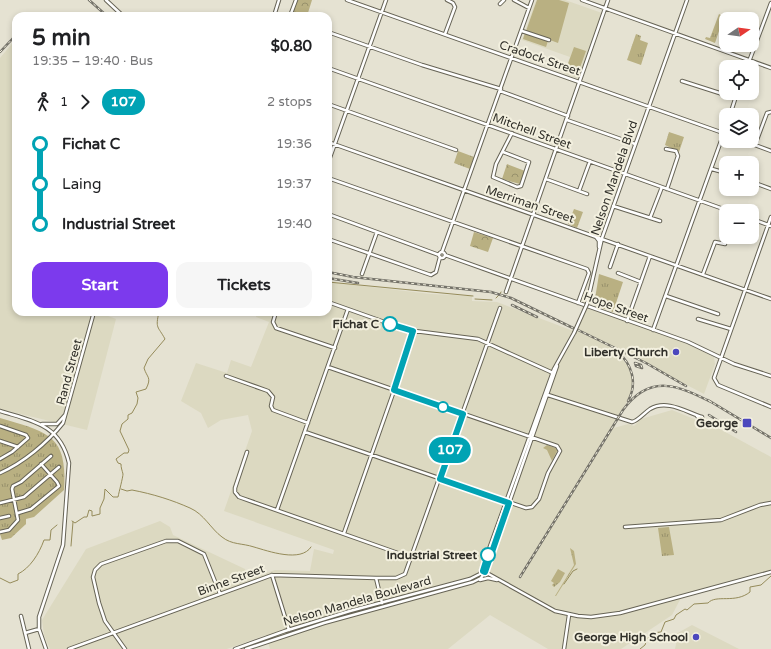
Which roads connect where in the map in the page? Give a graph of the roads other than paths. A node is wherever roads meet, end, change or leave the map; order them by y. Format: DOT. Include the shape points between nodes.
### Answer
graph roads {
  1 [pos="106,0"];
  2 [pos="279,0"];
  3 [pos="296,0"];
  4 [pos="347,0"];
  5 [pos="386,0"];
  6 [pos="447,0"];
  7 [pos="504,0"];
  8 [pos="514,0"];
  9 [pos="532,0"];
  10 [pos="582,0"];
  11 [pos="608,0"];
  12 [pos="688,0"];
  13 [pos="355,1"];
  14 [pos="771,3"];
  15 [pos="500,4"];
  16 [pos="530,8"];
  17 [pos="605,8"];
  18 [pos="119,12"];
  19 [pos="275,12"];
  20 [pos="292,12"];
  21 [pos="382,12"];
  22 [pos="522,31"];
  23 [pos="332,33"];
  24 [pos="445,34"];
  25 [pos="674,34"];
  26 [pos="549,40"];
  27 [pos="369,46"];
  28 [pos="511,58"];
  29 [pos="750,60"];
  30 [pos="759,63"];
  31 [pos="771,68"];
  32 [pos="332,69"];
  33 [pos="358,79"];
  34 [pos="682,81"];
  35 [pos="580,82"];
  36 [pos="501,90"];
  37 [pos="719,92"];
  38 [pos="332,105"];
  39 [pos="648,106"];
  40 [pos="346,110"];
  41 [pos="771,112"];
  42 [pos="568,116"];
  43 [pos="567,120"];
  44 [pos="489,125"];
  45 [pos="719,132"];
  46 [pos="512,133"];
  47 [pos="759,134"];
  48 [pos="332,144"];
  49 [pos="635,144"];
  50 [pos="335,145"];
  51 [pos="759,146"];
  52 [pos="720,148"];
  53 [pos="556,149"];
  54 [pos="666,149"];
  55 [pos="456,150"];
  56 [pos="771,151"];
  57 [pos="503,152"];
  58 [pos="332,153"];
  59 [pos="590,161"];
  60 [pos="712,168"];
  61 [pos="719,170"];
  62 [pos="624,173"];
  63 [pos="332,179"];
  64 [pos="546,180"];
  65 [pos="759,185"];
  66 [pos="662,187"];
  67 [pos="667,189"];
  68 [pos="771,189"];
  69 [pos="465,190"];
  70 [pos="579,191"];
  71 [pos="587,194"];
  72 [pos="700,201"];
  73 [pos="613,206"];
  74 [pos="719,208"];
  75 [pos="533,214"];
  76 [pos="332,215"];
  77 [pos="771,217"];
  78 [pos="650,218"];
  79 [pos="660,221"];
  80 [pos="759,221"];
  81 [pos="454,223"];
  82 [pos="770,225"];
  83 [pos="377,232"];
  84 [pos="595,236"];
  85 [pos="602,238"];
  86 [pos="332,240"];
  87 [pos="719,243"];
  88 [pos="618,244"];
  89 [pos="522,246"];
  90 [pos="599,252"];
  91 [pos="370,253"];
  92 [pos="442,255"];
  93 [pos="650,256"];
  94 [pos="677,265"];
  95 [pos="610,267"];
  96 [pos="618,273"];
  97 [pos="362,274"];
  98 [pos="703,274"];
  99 [pos="510,279"];
  100 [pos="641,282"];
  101 [pos="745,290"];
  102 [pos="506,292"];
  103 [pos="666,296"];
  104 [pos="771,299"];
  105 [pos="332,303"];
  106 [pos="578,303"];
  107 [pos="500,308"];
  108 [pos="348,309"];
  109 [pos="718,314"];
  110 [pos="93,316"];
  111 [pos="275,316"];
  112 [pos="698,319"];
  113 [pos="627,320"];
  114 [pos="731,329"];
  115 [pos="653,330"];
  116 [pos="413,331"];
  117 [pos="488,342"];
  118 [pos="335,348"];
  119 [pos="721,358"];
  120 [pos="328,367"];
  121 [pos="554,373"];
  122 [pos="226,376"];
  123 [pos="771,376"];
  124 [pos="394,390"];
  125 [pos="547,394"];
  126 [pos="771,408"];
  127 [pos="68,409"];
  128 [pos="0,411"];
  129 [pos="463,414"];
  130 [pos="697,416"];
  131 [pos="308,423"];
  132 [pos="40,424"];
  133 [pos="0,426"];
  134 [pos="305,432"];
  135 [pos="54,434"];
  136 [pos="531,438"];
  137 [pos="0,441"];
  138 [pos="18,447"];
  139 [pos="248,452"];
  140 [pos="372,455"];
  141 [pos="50,456"];
  142 [pos="0,459"];
  143 [pos="41,464"];
  144 [pos="58,467"];
  145 [pos="0,473"];
  146 [pos="51,474"];
  147 [pos="440,479"];
  148 [pos="14,500"];
  149 [pos="0,502"];
  150 [pos="508,503"];
  151 [pos="771,503"];
  152 [pos="277,510"];
  153 [pos="18,513"];
  154 [pos="9,516"];
  155 [pos="0,518"];
  156 [pos="625,527"];
  157 [pos="0,532"];
  158 [pos="344,533"];
  159 [pos="412,558"];
  160 [pos="484,570"];
  161 [pos="771,572"];
  162 [pos="272,575"];
  163 [pos="376,578"];
  164 [pos="477,581"];
  165 [pos="501,581"];
  166 [pos="445,587"];
  167 [pos="427,592"];
  168 [pos="220,594"];
  169 [pos="382,603"];
  170 [pos="383,606"];
  171 [pos="569,615"];
  172 [pos="21,616"];
  173 [pos="39,629"];
  174 [pos="289,630"];
  175 [pos="25,633"];
  176 [pos="113,633"];
  177 [pos="291,633"];
  178 [pos="29,649"];
  179 [pos="46,649"];
  180 [pos="70,649"];
  181 [pos="125,649"];
  182 [pos="235,649"];
  183 [pos="246,649"];
  184 [pos="564,649"];
  1 -- 18 [label="street"];
  2 -- 19 [label="street"];
  3 -- 20 [label="street"];
  4 -- 13 [label="street, Cradock Street"];
  5 -- 21 [label="street"];
  6 -- 24 [label="street" via="453,3 455,8"];
  7 -- 15 [label="street"];
  8 -- 16 [label="street"];
  9 -- 16 [label="street"];
  10 -- 17 [label="street"];
  11 -- 17 [label="street"];
  12 -- 25 [label="street, Nelson Mandela Blvd"];
  13 -- 21 [label="street, Cradock Street"];
  14 -- 29 [label="street"];
  16 -- 22 [label="street"];
  17 -- 25 [label="street"];
  17 -- 35 [label="street"];
  21 -- 24 [label="street, Cradock Street"];
  21 -- 27 [label="street"];
  22 -- 26 [label="street"];
  22 -- 28 [label="street"];
  23 -- 27 [label="street"];
  24 -- 28 [label="street, Cradock Street"];
  25 -- 29 [label="street"];
  25 -- 39 [label="street, Nelson Mandela Blvd"];
  27 -- 33 [label="street"];
  27 -- 36 [label="street"];
  28 -- 35 [label="street, Cradock Street"];
  28 -- 36 [label="street"];
  30 -- 31 [label="street"];
  32 -- 33 [label="street, Mitchell Street"];
  33 -- 40 [label="street"];
  33 -- 44 [label="street, Mitchell Street"];
  34 -- 37 [label="street"];
  35 -- 39 [label="street, Cradock Street"];
  35 -- 42 [label="street"];
  36 -- 42 [label="street"];
  36 -- 44 [label="street"];
  38 -- 40 [label="street"];
  39 -- 45 [label="street, Cradock Street"];
  39 -- 49 [label="street, Nelson Mandela Blvd"];
  40 -- 50 [label="street"];
  40 -- 55 [label="street"];
  41 -- 47 [label="street" via="767,113"];
  42 -- 43 [label="street"];
  43 -- 49 [label="street"];
  43 -- 53 [label="street"];
  44 -- 46 [label="street, Mitchell Street"];
  44 -- 69 [label="street"];
  46 -- 53 [label="street, Mitchell Street"];
  46 -- 57 [label="street"];
  48 -- 50 [label="street, Merriman Street"];
  49 -- 62 [label="street, Nelson Mandela Blvd"];
  50 -- 58 [label="street"];
  50 -- 69 [label="street, Merriman Street"];
  51 -- 56 [label="street"];
  52 -- 60 [label="street"];
  53 -- 59 [label="street, Mitchell Street"];
  53 -- 64 [label="street"];
  54 -- 67 [label="street" via="676,151 678,156"];
  57 -- 57 [label="street" via="496,164 493,177 517,187 521,186 529,162"];
  59 -- 62 [label="street, Mitchell Street"];
  59 -- 70 [label="street"];
  60 -- 61 [label="street"];
  60 -- 72 [label="street"];
  62 -- 66 [label="street, Mitchell Street"];
  62 -- 73 [label="street, Nelson Mandela Blvd"];
  63 -- 81 [label="street"];
  64 -- 70 [label="street"];
  64 -- 75 [label="street"];
  65 -- 68 [label="street"];
  66 -- 67 [label="street, Mitchell Street"];
  66 -- 78 [label="street"];
  67 -- 72 [label="street, Mitchell Street"];
  69 -- 75 [label="street, Merriman Street"];
  69 -- 81 [label="street"];
  70 -- 71 [label="street"];
  72 -- 74 [label="street, Mitchell Street"];
  72 -- 94 [label="street"];
  73 -- 78 [label="street"];
  73 -- 85 [label="street, Nelson Mandela Blvd"];
  75 -- 84 [label="street, Merriman Street"];
  75 -- 89 [label="street"];
  76 -- 83 [label="street, Hope Street"];
  77 -- 82 [label="street"];
  78 -- 79 [label="street"];
  80 -- 82 [label="street"];
  81 -- 89 [label="street"];
  81 -- 92 [label="street"];
  82 -- 101 [label="street"];
  83 -- 91 [label="street"];
  83 -- 92 [label="street, Hope Street"];
  84 -- 85 [label="street, Merriman Street"];
  84 -- 90 [label="street" via="599,241"];
  85 -- 88 [label="street, Merriman Street"];
  85 -- 90 [label="street, Nelson Mandela Blvd"];
  86 -- 91 [label="street"];
  87 -- 98 [label="street" via="715,242"];
  88 -- 93 [label="street, Merriman Street"];
  88 -- 95 [label="street"];
  89 -- 99 [label="street"];
  89 -- 106 [label="street" via="588,270 589,275"];
  90 -- 121 [label="street, Nelson Mandela Blvd, bridge" via="587,304"];
  91 -- 92 [label="street" via="427,274 434,274"];
  91 -- 97 [label="street"];
  92 -- 99 [label="street, Hope Street"];
  93 -- 94 [label="street, Merriman Street"];
  93 -- 100 [label="street"];
  94 -- 98 [label="street, Merriman Street"];
  94 -- 103 [label="street"];
  96 -- 100 [label="street"];
  98 -- 101 [label="street, Merriman Street"];
  99 -- 102 [label="street"];
  99 -- 106 [label="street, Hope Street"];
  100 -- 113 [label="street"];
  101 -- 104 [label="street, Merriman Street"];
  101 -- 114 [label="street"];
  103 -- 109 [label="street"];
  103 -- 115 [label="street"];
  105 -- 108 [label="street"];
  106 -- 113 [label="street, Hope Street"];
  107 -- 117 [label="street"];
  108 -- 116 [label="street"];
  108 -- 118 [label="street"];
  110 -- 127 [label="street, Rand Street"];
  111 -- 118 [label="street" via="273,322 276,328"];
  112 -- 114 [label="street"];
  113 -- 115 [label="street, Hope Street"];
  114 -- 119 [label="street"];
  115 -- 119 [label="street, Hope Street" via="688,342"];
  116 -- 117 [label="street"];
  116 -- 124 [label="street"];
  117 -- 121 [label="street"];
  117 -- 129 [label="street"];
  118 -- 120 [label="street"];
  119 -- 123 [label="street, Hope Street"];
  119 -- 126 [label="street" via="714,375 715,383"];
  120 -- 124 [label="street"];
  120 -- 131 [label="street"];
  121 -- 125 [label="street, Nelson Mandela Blvd"];
  122 -- 131 [label="street" via="268,391 273,397 273,410"];
  124 -- 129 [label="street"];
  124 -- 140 [label="street"];
  125 -- 130 [label="street" via="633,422 651,409 669,406"];
  125 -- 136 [label="street, Nelson Mandela Blvd"];
  127 -- 132 [label="street" via="57,424"];
  127 -- 135 [label="street, Rand Street" via="63,423"];
  128 -- 132 [label="street"];
  129 -- 136 [label="street"];
  129 -- 147 [label="street"];
  131 -- 134 [label="street"];
  132 -- 135 [label="street"];
  133 -- 138 [label="street" via="27,436"];
  134 -- 140 [label="street"];
  134 -- 152 [label="street"];
  135 -- 145 [label="street, Rand Street" via="17,464"];
  135 -- 173 [label="street" via="67,457 69,478 63,545 60,560 42,606"];
  136 -- 150 [label="street, Nelson Mandela Blvd"];
  136 -- 150 [label="street" via="558,446 560,451 548,473 539,499 532,507"];
  137 -- 138 [label="street"];
  138 -- 142 [label="street"];
  139 -- 152 [label="street" via="235,492 239,497"];
  140 -- 147 [label="street"];
  140 -- 158 [label="street"];
  141 -- 143 [label="street"];
  143 -- 146 [label="street"];
  143 -- 148 [label="street" via="19,484 13,486"];
  144 -- 146 [label="street"];
  146 -- 148 [label="street" via="24,497"];
  146 -- 153 [label="street" via="59,483 58,487 31,509"];
  147 -- 150 [label="street"];
  147 -- 159 [label="street"];
  148 -- 149 [label="street"];
  148 -- 153 [label="street"];
  150 -- 160 [label="street, Nelson Mandela Blvd"];
  151 -- 156 [label="street" via="721,520"];
  152 -- 158 [label="street"];
  153 -- 157 [label="street" via="18,522 9,530"];
  154 -- 155 [label="street"];
  158 -- 159 [label="street"];
  159 -- 163 [label="street, Binne Street" via="405,574 396,578"];
  160 -- 164 [label="street"];
  160 -- 165 [label="street"];
  160 -- 166 [label="street, Nelson Mandela Boulevard" via="474,578"];
  161 -- 171 [label="street" via="620,613 591,617"];
  162 -- 163 [label="street, Binne Street"];
  162 -- 168 [label="street, Binne Street"];
  162 -- 174 [label="street"];
  163 -- 169 [label="street"];
  164 -- 165 [label="street, Nelson Mandela Boulevard" via="488,578"];
  164 -- 166 [label="street, Nelson Mandela Boulevard"];
  165 -- 171 [label="street" via="547,608"];
  166 -- 167 [label="street, Nelson Mandela Boulevard"];
  167 -- 169 [label="street, Nelson Mandela Boulevard"];
  167 -- 170 [label="street, Nelson Mandela Boulevard"];
  168 -- 176 [label="street, Binne Street"];
  168 -- 176 [label="street" via="206,557 178,541 166,541 101,564 93,577 103,615"];
  169 -- 170 [label="street"];
  169 -- 174 [label="street, Nelson Mandela Boulevard"];
  170 -- 177 [label="street, Nelson Mandela Boulevard"];
  171 -- 184 [label="street"];
  172 -- 175 [label="street"];
  173 -- 175 [label="street"];
  173 -- 179 [label="street"];
  174 -- 177 [label="street"];
  174 -- 182 [label="street, Nelson Mandela Boulevard"];
  175 -- 178 [label="street"];
  176 -- 180 [label="street, Binne Street"];
  176 -- 181 [label="street"];
  177 -- 183 [label="street, Nelson Mandela Boulevard"];
}
